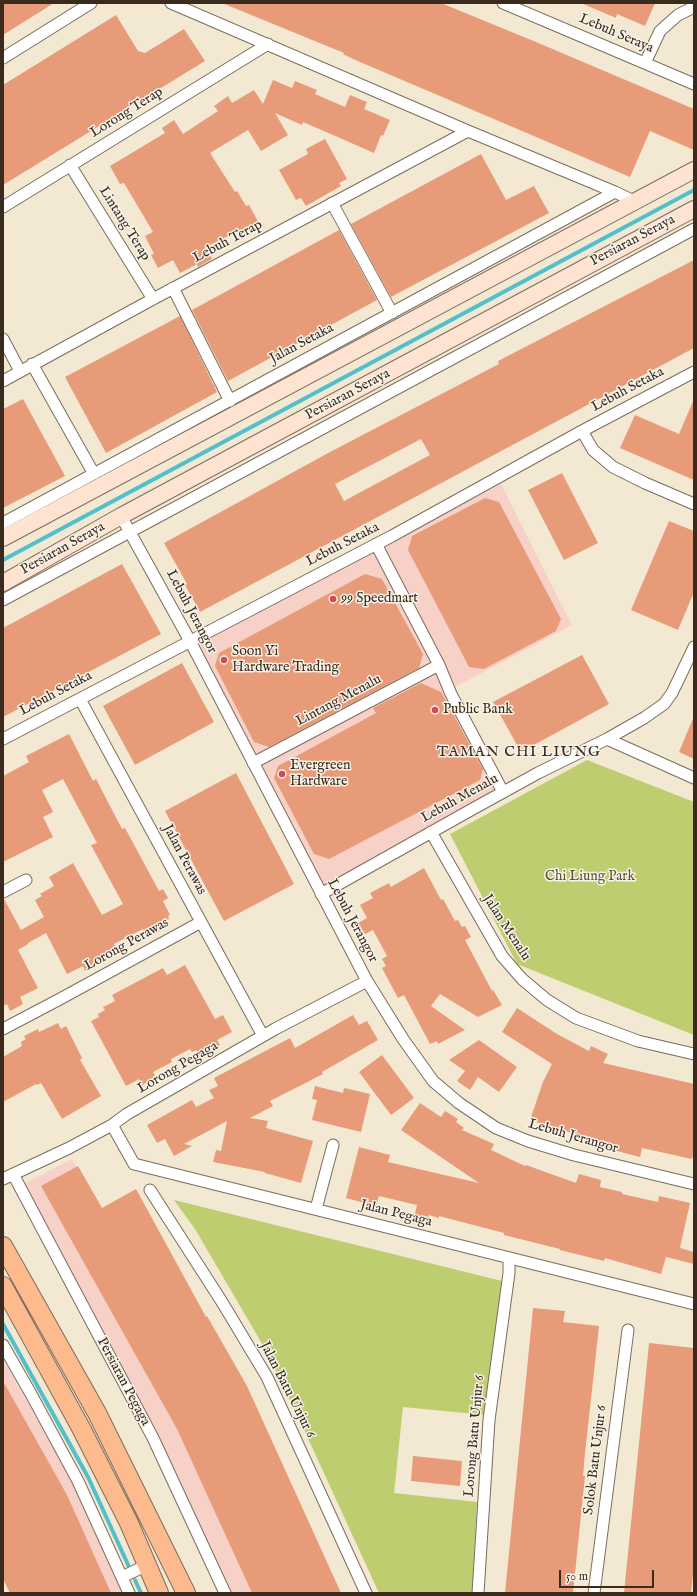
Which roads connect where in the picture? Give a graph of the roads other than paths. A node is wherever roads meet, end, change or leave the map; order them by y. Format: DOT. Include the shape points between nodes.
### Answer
graph roads {
  1 [pos="91,3"];
  2 [pos="171,3"];
  3 [pos="503,3"];
  4 [pos="694,7"];
  5 [pos="268,44"];
  6 [pos="3,58"];
  7 [pos="645,63"];
  8 [pos="694,84"];
  9 [pos="468,131"];
  10 [pos="70,166"];
  11 [pos="694,170"];
  12 [pos="616,192"];
  13 [pos="636,202"];
  14 [pos="332,203"];
  15 [pos="3,207"];
  16 [pos="694,209"];
  17 [pos="694,229"];
  18 [pos="173,288"];
  19 [pos="153,299"];
  20 [pos="392,313"];
  21 [pos="3,339"];
  22 [pos="32,364"];
  23 [pos="20,371"];
  24 [pos="694,372"];
  25 [pos="3,381"];
  26 [pos="230,401"];
  27 [pos="582,431"];
  28 [pos="94,474"];
  29 [pos="694,504"];
  30 [pos="122,516"];
  31 [pos="3,523"];
  32 [pos="130,533"];
  33 [pos="3,538"];
  34 [pos="376,544"];
  35 [pos="3,583"];
  36 [pos="3,600"];
  37 [pos="190,641"];
  38 [pos="694,647"];
  39 [pos="439,664"];
  40 [pos="80,699"];
  41 [pos="3,739"];
  42 [pos="607,740"];
  43 [pos="253,763"];
  44 [pos="694,778"];
  45 [pos="503,792"];
  46 [pos="431,832"];
  47 [pos="26,880"];
  48 [pos="3,892"];
  49 [pos="321,894"];
  50 [pos="201,922"];
  51 [pos="367,981"];
  52 [pos="3,1029"];
  53 [pos="263,1036"];
  54 [pos="694,1054"];
  55 [pos="112,1125"];
  56 [pos="333,1146"];
  57 [pos="8,1177"];
  58 [pos="694,1184"];
  59 [pos="150,1190"];
  60 [pos="316,1209"];
  61 [pos="3,1246"];
  62 [pos="509,1258"];
  63 [pos="3,1286"];
  64 [pos="694,1304"];
  65 [pos="628,1330"];
  66 [pos="3,1346"];
  67 [pos="78,1379"];
  68 [pos="59,1388"];
  69 [pos="147,1565"];
  70 [pos="122,1577"];
  71 [pos="129,1593"];
  72 [pos="160,1593"];
  73 [pos="186,1593"];
  74 [pos="225,1593"];
  75 [pos="366,1593"];
  76 [pos="478,1593"];
  77 [pos="594,1593"];
  1 -- 6 [label="street"];
  2 -- 5 [label="street"];
  3 -- 7 [label="street, Lebuh Seraya"];
  4 -- 7 [label="street" via="660,31"];
  5 -- 9 [label="street"];
  5 -- 10 [label="street, Lorong Terap"];
  7 -- 8 [label="street, Lebuh Seraya"];
  9 -- 12 [label="street"];
  9 -- 14 [label="street, Lebuh Terap"];
  10 -- 15 [label="street, Lorong Terap"];
  10 -- 19 [label="street, Lintang Terap"];
  11 -- 13 [label="main road"];
  12 -- 13 [label="street"];
  12 -- 20 [label="street, Jalan Setaka"];
  13 -- 33 [label="main road"];
  14 -- 18 [label="street, Lebuh Terap"];
  14 -- 20 [label="street"];
  16 -- 30 [label="main road, Persiaran Seraya"];
  17 -- 32 [label="street, Persiaran Seraya"];
  18 -- 19 [label="street, Lebuh Terap"];
  18 -- 26 [label="street"];
  19 -- 22 [label="street, Lebuh Terap"];
  20 -- 26 [label="street, Jalan Setaka"];
  21 -- 23 [label="street"];
  22 -- 23 [label="street, Lebuh Terap"];
  22 -- 28 [label="street"];
  23 -- 25 [label="street, Lebuh Terap"];
  24 -- 27 [label="street, Lebuh Setaka"];
  26 -- 28 [label="street, Jalan Setaka"];
  27 -- 29 [label="street" via="593,450 613,467"];
  27 -- 34 [label="street, Lebuh Setaka"];
  28 -- 31 [label="street, Jalan Setaka"];
  30 -- 32 [label="street, Lebuh Jerangor"];
  30 -- 35 [label="main road, Persiaran Seraya"];
  32 -- 36 [label="street, Persiaran Seraya"];
  32 -- 37 [label="street, Lebuh Jerangor"];
  34 -- 37 [label="street, Lebuh Setaka"];
  34 -- 39 [label="street"];
  37 -- 40 [label="street, Lebuh Setaka"];
  37 -- 43 [label="street, Lebuh Jerangor"];
  38 -- 42 [label="street, Lebuh Menalu" via="664,704"];
  39 -- 43 [label="street, Lintang Menalu"];
  39 -- 45 [label="street" via="451,694"];
  40 -- 41 [label="street, Lebuh Setaka"];
  40 -- 50 [label="street, Jalan Perawas"];
  42 -- 44 [label="street"];
  42 -- 45 [label="street, Lebuh Menalu"];
  43 -- 49 [label="street, Lebuh Jerangor"];
  45 -- 46 [label="street, Lebuh Menalu"];
  46 -- 49 [label="street, Lebuh Menalu"];
  46 -- 54 [label="street, Jalan Menalu" via="502,956 522,979 547,1000 576,1018 638,1041"];
  47 -- 48 [label="street"];
  49 -- 51 [label="street, Lebuh Jerangor"];
  50 -- 52 [label="street, Lorong Perawas"];
  50 -- 53 [label="street, Jalan Perawas"];
  51 -- 53 [label="street, Lorong Pegaga"];
  51 -- 58 [label="street, Lebuh Jerangor" via="433,1081 496,1128 574,1155"];
  53 -- 55 [label="street, Lorong Pegaga"];
  55 -- 57 [label="street, Lorong Pegaga"];
  55 -- 60 [label="street, Jalan Pegaga" via="134,1164"];
  56 -- 60 [label="street"];
  57 -- 74 [label="street, Persiaran Pegaga" via="153,1438"];
  59 -- 75 [label="street, Jalan Batu Unjur 6" via="267,1377"];
  60 -- 62 [label="street, Jalan Pegaga"];
  61 -- 67 [label="main road"];
  62 -- 64 [label="street, Jalan Pegaga"];
  62 -- 76 [label="street, Lorong Batu Unjur 6" via="489,1420"];
  63 -- 68 [label="main road"];
  65 -- 77 [label="street, Solok Batu Unjur 6"];
  66 -- 70 [label="street" via="78,1481"];
  67 -- 68 [label="main road"];
  67 -- 73 [label="main road"];
  68 -- 69 [label="main road" via="130,1523"];
  69 -- 70 [label="street"];
  69 -- 72 [label="main road"];
  70 -- 71 [label="street"];
}
